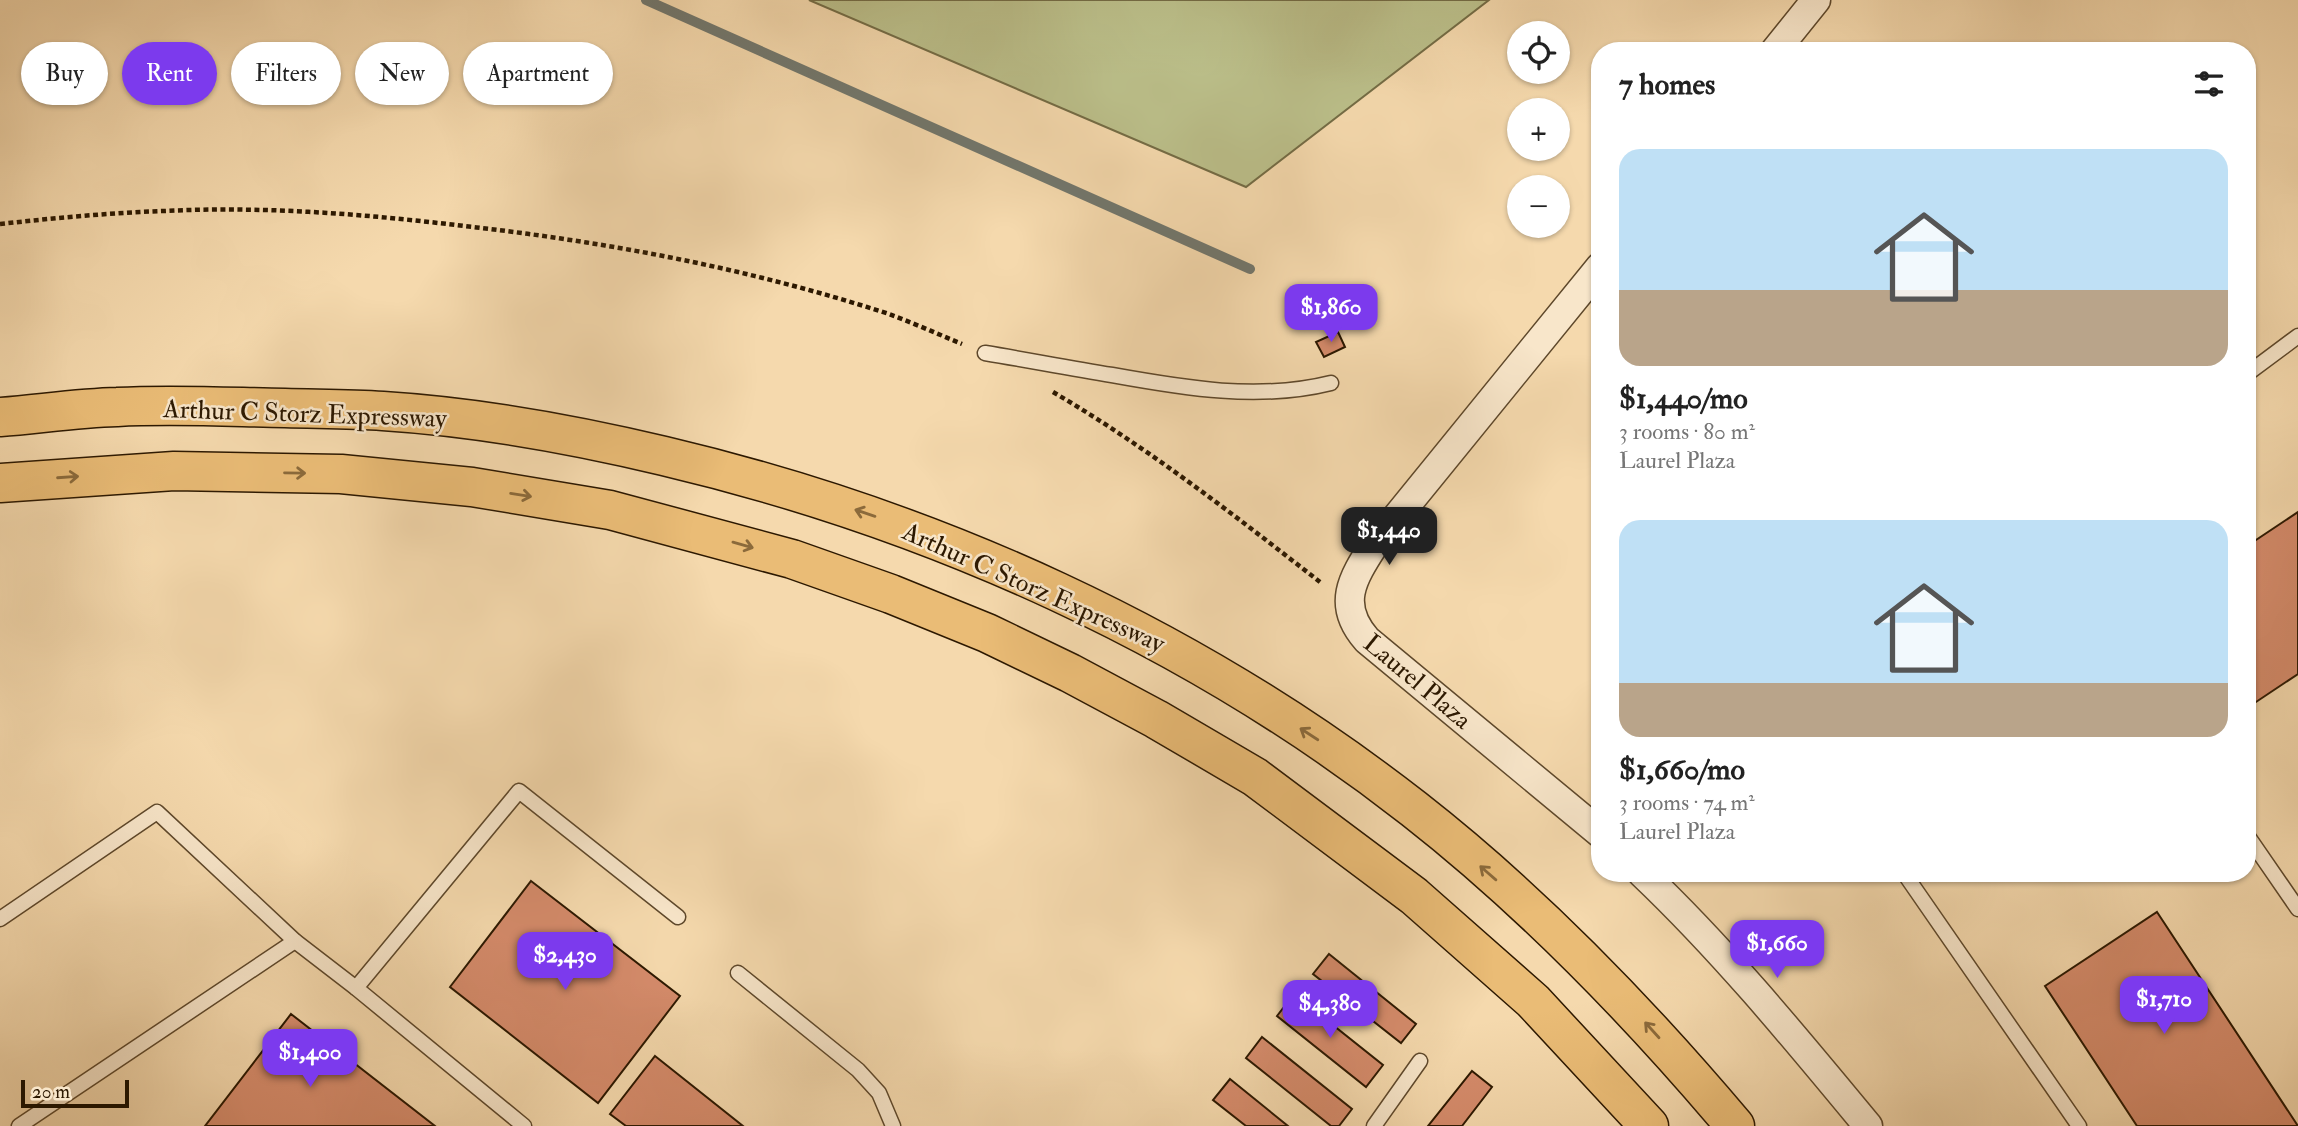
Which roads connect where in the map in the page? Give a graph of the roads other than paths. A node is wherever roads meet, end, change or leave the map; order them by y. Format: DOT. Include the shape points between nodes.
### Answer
graph roads {
  1 [pos="1816,0"];
  2 [pos="1782,42"];
  3 [pos="1591,278"];
  4 [pos="2298,336"];
  5 [pos="985,353"];
  6 [pos="2256,367"];
  7 [pos="1331,383"];
  8 [pos="0,417"];
  9 [pos="0,483"];
  10 [pos="1591,826"];
  11 [pos="2256,848"];
  12 [pos="1651,882"];
  13 [pos="1910,882"];
  14 [pos="2298,909"];
  15 [pos="678,917"];
  16 [pos="0,919"];
  17 [pos="295,941"];
  18 [pos="738,973"];
  19 [pos="356,988"];
  20 [pos="1420,1061"];
  21 [pos="19,1126"];
  22 [pos="524,1126"];
  23 [pos="892,1126"];
  24 [pos="1374,1126"];
  25 [pos="1649,1126"];
  26 [pos="1735,1126"];
  27 [pos="1868,1126"];
  28 [pos="2079,1126"];
  1 -- 2 [label="street"];
  3 -- 10 [label="street, Laurel Plaza" via="1374,545 1355,573 1349,605 1352,619 1367,640"];
  4 -- 6 [label="lane"];
  5 -- 7 [label="lane" via="1180,387 1265,393"];
  26 -- 8 [label="highway, Arthur C Storz Expressway, one-way" via="1634,1011 1539,916 1415,810 1312,736 1156,640 959,547 746,476 511,425 383,411 237,407 117,407"];
  9 -- 25 [label="highway, one-way" via="174,471 341,474 472,488 635,516 792,559 891,594 1070,673 1255,777 1414,896 1532,1001"];
  11 -- 14 [label="lane"];
  12 -- 27 [label="street" via="1727,960"];
  13 -- 28 [label="lane"];
  15 -- 19 [label="lane" via="519,791"];
  16 -- 17 [label="lane" via="157,812"];
  17 -- 19 [label="lane"];
  17 -- 21 [label="lane"];
  18 -- 23 [label="lane" via="858,1070 879,1093"];
  19 -- 22 [label="lane"];
  20 -- 24 [label="lane"];
}
